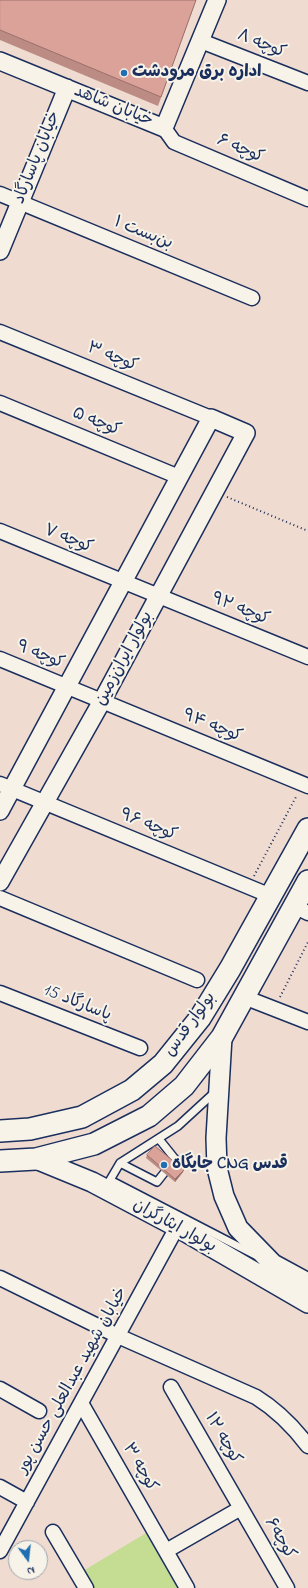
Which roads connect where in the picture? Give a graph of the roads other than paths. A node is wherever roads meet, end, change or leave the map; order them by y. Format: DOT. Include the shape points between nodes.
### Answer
graph roads {
  1 [pos="217,0"];
  2 [pos="200,40"];
  3 [pos="0,61"];
  4 [pos="308,83"];
  5 [pos="67,88"];
  6 [pos="164,128"];
  7 [pos="0,194"];
  8 [pos="308,199"];
  9 [pos="20,203"];
  10 [pos="0,251"];
  11 [pos="252,298"];
  12 [pos="0,332"];
  13 [pos="0,403"];
  14 [pos="211,418"];
  15 [pos="179,477"];
  16 [pos="0,531"];
  17 [pos="123,582"];
  18 [pos="158,596"];
  19 [pos="308,657"];
  20 [pos="0,658"];
  21 [pos="67,686"];
  22 [pos="102,701"];
  23 [pos="305,785"];
  24 [pos="6,786"];
  25 [pos="46,803"];
  26 [pos="0,811"];
  27 [pos="308,829"];
  28 [pos="308,881"];
  29 [pos="0,882"];
  30 [pos="271,896"];
  31 [pos="0,898"];
  32 [pos="301,909"];
  33 [pos="197,980"];
  34 [pos="0,993"];
  35 [pos="244,997"];
  36 [pos="308,1022"];
  37 [pos="222,1037"];
  38 [pos="140,1048"];
  39 [pos="218,1089"];
  40 [pos="0,1131"];
  41 [pos="159,1139"];
  42 [pos="36,1159"];
  43 [pos="0,1161"];
  44 [pos="120,1163"];
  45 [pos="177,1227"];
  46 [pos="272,1264"];
  47 [pos="0,1278"];
  48 [pos="308,1283"];
  49 [pos="308,1303"];
  50 [pos="118,1336"];
  51 [pos="171,1388"];
  52 [pos="0,1389"];
  53 [pos="81,1403"];
  54 [pos="39,1411"];
  55 [pos="308,1446"];
  56 [pos="0,1488"];
  57 [pos="27,1502"];
  58 [pos="241,1508"];
  59 [pos="53,1532"];
  60 [pos="166,1550"];
  61 [pos="0,1551"];
  62 [pos="86,1588"];
  63 [pos="187,1588"];
  64 [pos="287,1588"];
  1 -- 2 [label="street, خیابان شاهد"];
  2 -- 4 [label="street, کوچه ۸"];
  2 -- 6 [label="street, خیابان شاهد"];
  3 -- 5 [label="street, خیابان شاهد"];
  5 -- 6 [label="street, خیابان شاهد"];
  5 -- 9 [label="street, خیابان پاسارگاد"];
  6 -- 8 [label="street, کوچه ۶" via="174,142"];
  7 -- 9 [label="street, بن‌بست ۱"];
  9 -- 10 [label="street, خیابان پاسارگاد"];
  9 -- 11 [label="street, بن‌بست ۱"];
  12 -- 14 [label="street, کوچه ۳"];
  13 -- 15 [label="street, کوچه ۵"];
  14 -- 15 [label="street"];
  14 -- 18 [label="street, بولوار ایران‌زمین" via="246,433"];
  15 -- 17 [label="street"];
  16 -- 17 [label="street, کوچه ۷"];
  17 -- 18 [label="street, کوچه ۷"];
  17 -- 21 [label="street"];
  18 -- 19 [label="street, کوچه ۹۲"];
  18 -- 22 [label="street, بولوار ایران‌زمین"];
  20 -- 21 [label="street, کوچه ۹"];
  21 -- 22 [label="street, کوچه ۹"];
  21 -- 24 [label="street"];
  22 -- 23 [label="street, کوچه ۹۴"];
  22 -- 25 [label="street, بولوار ایران‌زمین"];
  24 -- 25 [label="street, کوچه ۹۶"];
  24 -- 26 [label="street"];
  25 -- 29 [label="street, بولوار ایران‌زمین"];
  25 -- 30 [label="street, کوچه ۹۶"];
  27 -- 30 [label="main road, بولوار قدس"];
  28 -- 32 [label="main road, بولوار قدس"];
  30 -- 40 [label="main road, بولوار قدس" via="200,1018 163,1064 132,1090 82,1117 30,1129"];
  31 -- 33 [label="street"];
  32 -- 35 [label="main road, بولوار قدس"];
  34 -- 38 [label="street, پاسارگاد 15"];
  35 -- 36 [label="street"];
  35 -- 37 [label="main road, بولوار قدس"];
  37 -- 39 [label="main road, بولوار ایثارگران"];
  37 -- 42 [label="main road, بولوار قدس" via="184,1086 149,1116 94,1144"];
  39 -- 41 [label="lane" via="178,1126"];
  39 -- 46 [label="main road, بولوار ایثارگران" via="217,1168 224,1196 238,1228"];
  41 -- 44 [label="lane"];
  41 -- 44 [label="lane" via="175,1159 157,1182"];
  42 -- 43 [label="main road, بولوار قدس"];
  42 -- 45 [label="main road, بولوار ایثارگران" via="92,1182"];
  44 -- 46 [label="lane" via="110,1180"];
  45 -- 49 [label="main road, بولوار ایثارگران"];
  45 -- 50 [label="street, خیابان شهید عبدالعلی حسن پور"];
  46 -- 48 [label="main road, بولوار ایثارگران"];
  47 -- 50 [label="street"];
  50 -- 53 [label="street, خیابان شهید عبدالعلی حسن پور"];
  50 -- 55 [label="street" via="256,1397 274,1408"];
  51 -- 58 [label="street, کوچه ۱۲"];
  52 -- 54 [label="street"];
  53 -- 57 [label="street, خیابان شهید عبدالعلی حسن پور"];
  53 -- 60 [label="street, کوچه ۳"];
  56 -- 57 [label="street"];
  57 -- 61 [label="street, خیابان شهید عبدالعلی حسن پور"];
  58 -- 60 [label="street"];
  58 -- 64 [label="street, کوچه۶"];
  59 -- 62 [label="street"];
  60 -- 63 [label="street, کوچه ۳"];
}
